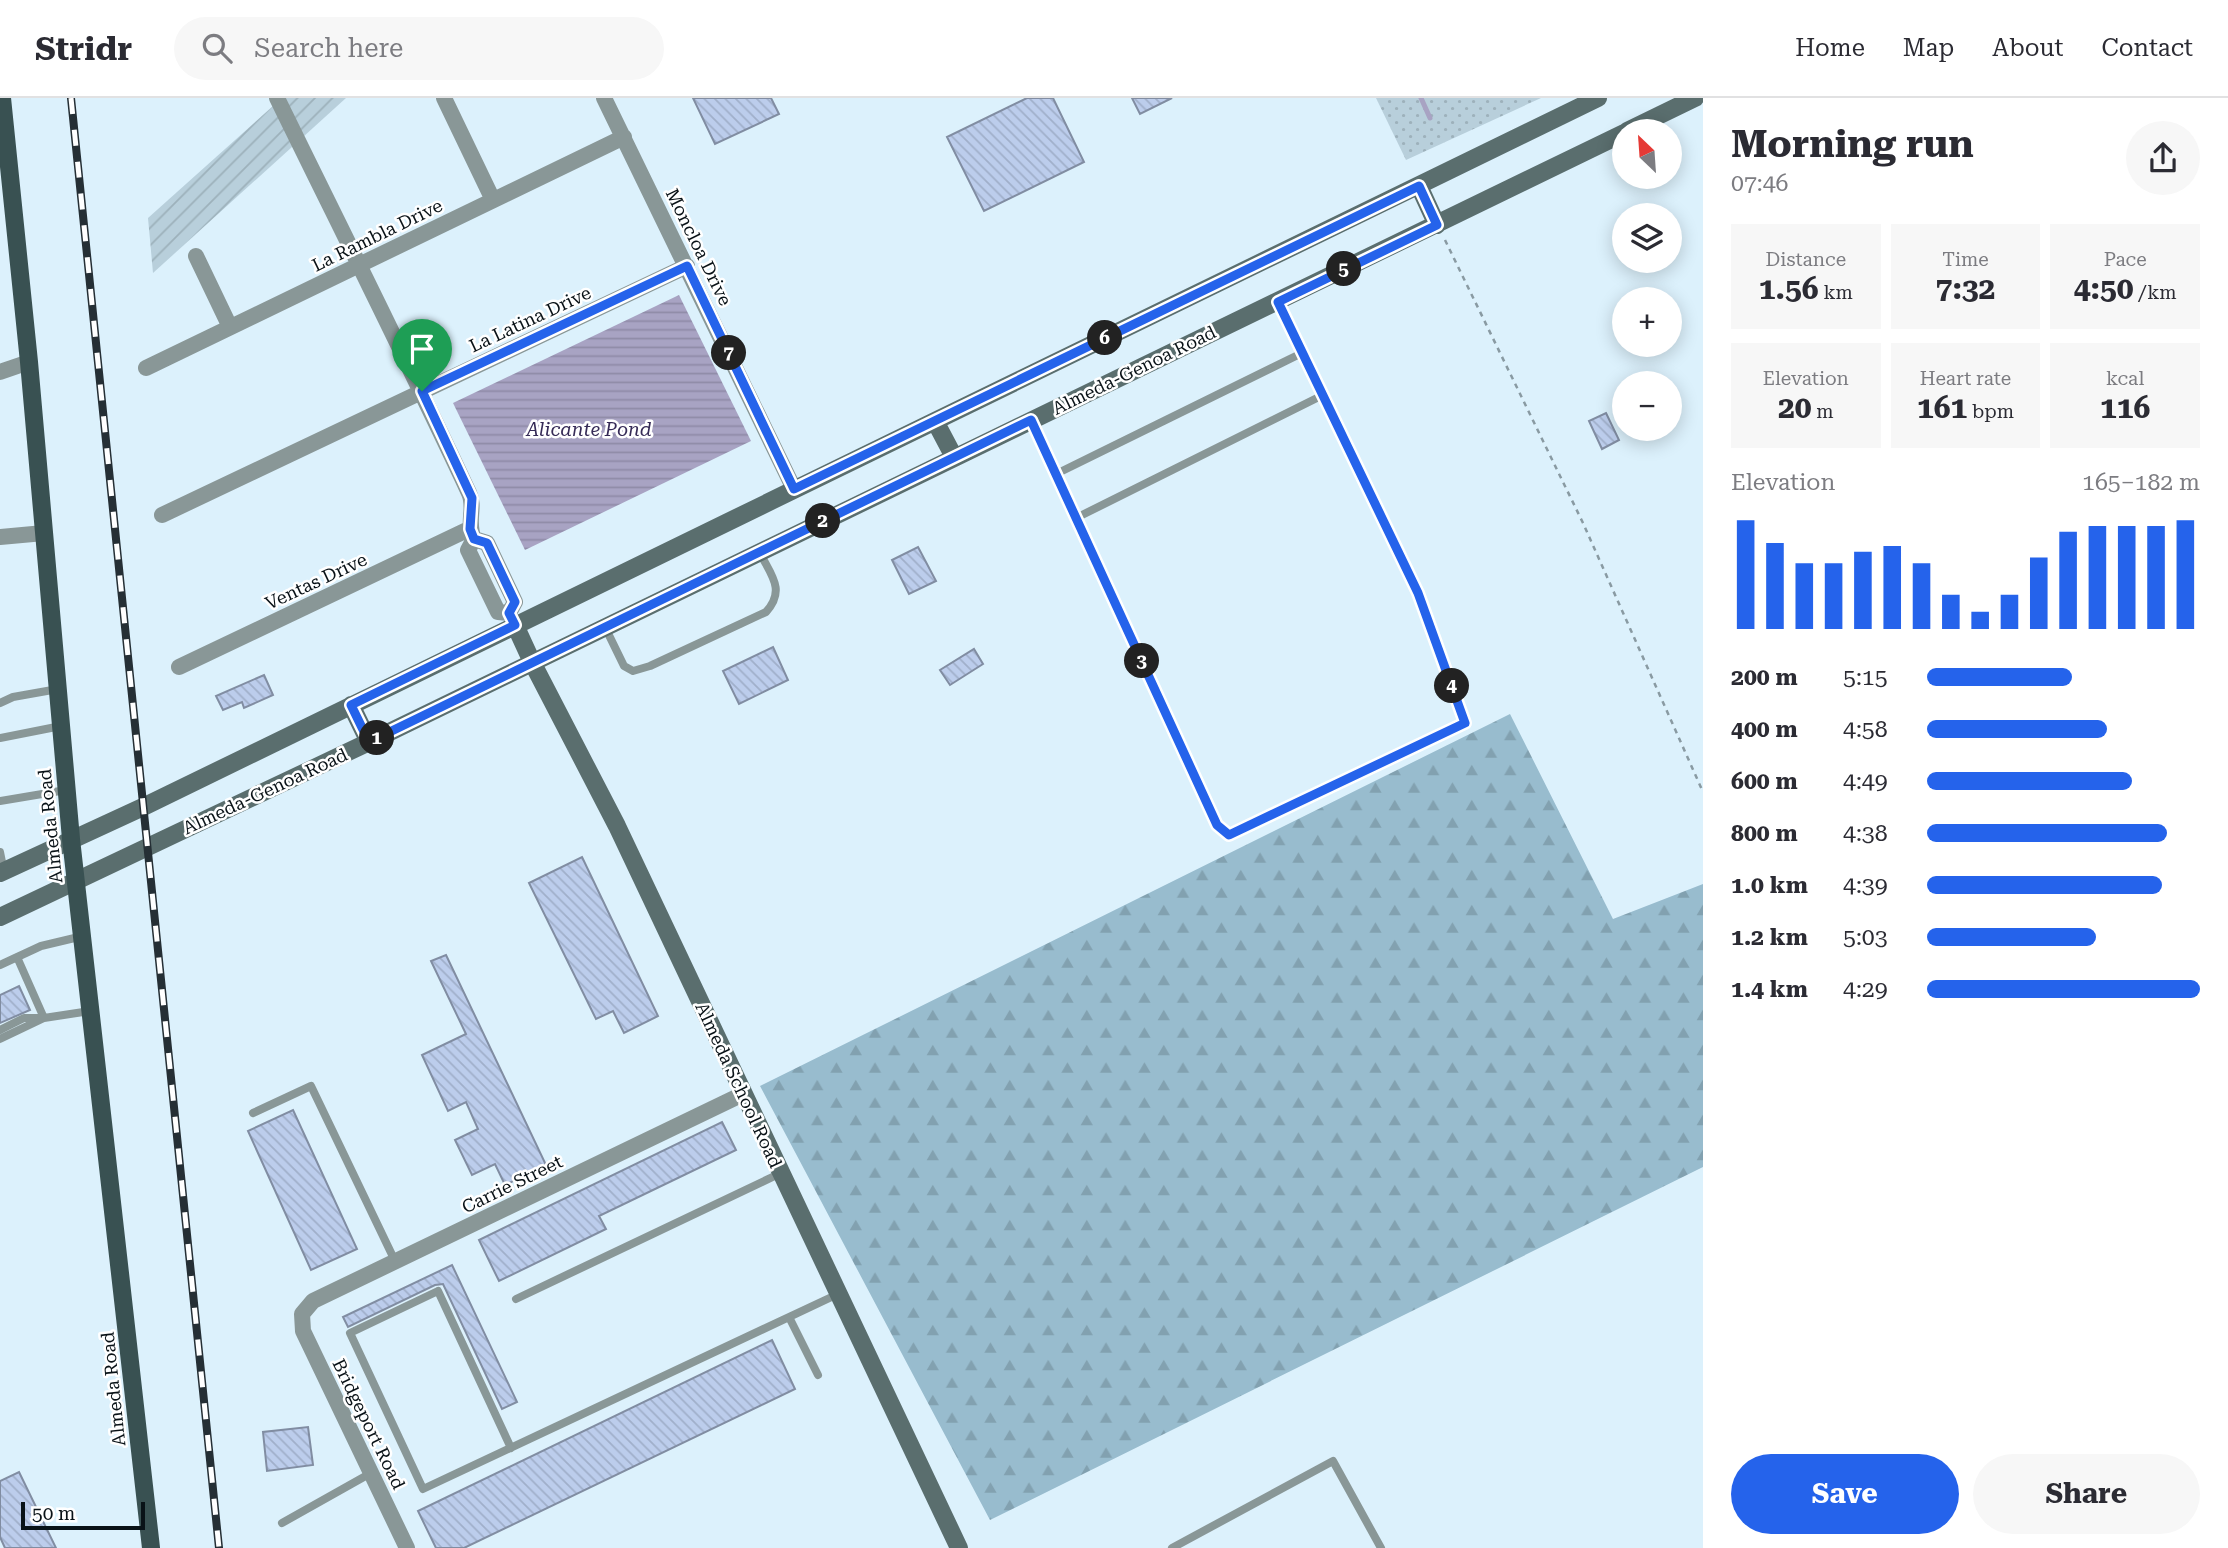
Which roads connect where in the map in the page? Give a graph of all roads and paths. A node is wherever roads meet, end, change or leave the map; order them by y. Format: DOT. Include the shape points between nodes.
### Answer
graph roads {
  1 [pos="2,98"];
  2 [pos="277,98"];
  3 [pos="444,98"];
  4 [pos="604,98"];
  5 [pos="1598,98"];
  6 [pos="1695,98"];
  7 [pos="1652,119"];
  8 [pos="624,137"];
  9 [pos="1612,138"];
  10 [pos="4,151"];
  11 [pos="1419,186"];
  12 [pos="493,200"];
  13 [pos="1437,225"];
  14 [pos="196,256"];
  15 [pos="359,266"];
  16 [pos="687,266"];
  17 [pos="1278,302"];
  18 [pos="230,327"];
  19 [pos="1302,352"];
  20 [pos="29,362"];
  21 [pos="146,368"];
  22 [pos="0,372"];
  23 [pos="422,391"];
  24 [pos="1323,395"];
  25 [pos="1031,420"];
  26 [pos="935,421"];
  27 [pos="954,457"];
  28 [pos="1056,474"];
  29 [pos="794,489"];
  30 [pos="162,515"];
  31 [pos="1076,517"];
  32 [pos="44,533"];
  33 [pos="472,534"];
  34 [pos="0,537"];
  35 [pos="759,552"];
  36 [pos="502,574"];
  37 [pos="484,583"];
  38 [pos="512,619"];
  39 [pos="605,627"];
  40 [pos="532,662"];
  41 [pos="179,667"];
  42 [pos="58,689"];
  43 [pos="0,703"];
  44 [pos="351,705"];
  45 [pos="61,726"];
  46 [pos="0,738"];
  47 [pos="369,742"];
  48 [pos="67,790"];
  49 [pos="1703,792"];
  50 [pos="0,801"];
  51 [pos="71,839"];
  52 [pos="0,852"];
  53 [pos="2,872"];
  54 [pos="76,880"];
  55 [pos="0,917"];
  56 [pos="83,936"];
  57 [pos="17,957"];
  58 [pos="0,965"];
  59 [pos="91,1011"];
  60 [pos="44,1018"];
  61 [pos="0,1030"];
  62 [pos="0,1039"];
  63 [pos="743,1094"];
  64 [pos="253,1113"];
  65 [pos="781,1173"];
  66 [pos="395,1261"];
  67 [pos="838,1294"];
  68 [pos="516,1299"];
  69 [pos="302,1314"];
  70 [pos="789,1317"];
  71 [pos="818,1376"];
  72 [pos="511,1448"];
  73 [pos="371,1473"];
  74 [pos="282,1523"];
  75 [pos="151,1548"];
  76 [pos="407,1548"];
  77 [pos="959,1548"];
  78 [pos="1172,1548"];
  79 [pos="1381,1548"];
  1 -- 10 [label="main road, Almeda Road"];
  2 -- 15 [label="street"];
  3 -- 12 [label="street"];
  4 -- 8 [label="street, Moncloa Drive"];
  5 -- 11 [label="main road"];
  6 -- 7 [label="main road, Almeda-Genoa Road"];
  8 -- 12 [label="street, La Rambla Drive"];
  8 -- 16 [label="street, Moncloa Drive"];
  9 -- 13 [label="main road, Almeda-Genoa Road"];
  10 -- 20 [label="main road, Almeda Road"];
  11 -- 13 [label="main road"];
  11 -- 26 [label="main road"];
  12 -- 15 [label="street, La Rambla Drive"];
  13 -- 17 [label="main road, Almeda-Genoa Road"];
  13 -- 49 [label="path" via="1583,523"];
  14 -- 18 [label="street"];
  15 -- 18 [label="street, La Rambla Drive"];
  15 -- 23 [label="street"];
  16 -- 23 [label="street, La Latina Drive"];
  16 -- 29 [label="street, Moncloa Drive"];
  17 -- 19 [label="lane"];
  17 -- 25 [label="main road, Almeda-Genoa Road"];
  18 -- 21 [label="street, La Rambla Drive"];
  19 -- 24 [label="lane"];
  19 -- 28 [label="lane"];
  20 -- 22 [label="street"];
  20 -- 32 [label="main road, Almeda Road"];
  23 -- 30 [label="street, La Latina Drive"];
  23 -- 33 [label="street" via="472,498"];
  24 -- 31 [label="lane"];
  24 -- 31 [label="lane" via="1418,593 1465,723 1229,835 1217,825"];
  25 -- 27 [label="main road, Almeda-Genoa Road"];
  25 -- 28 [label="lane"];
  26 -- 27 [label="main road"];
  26 -- 29 [label="main road"];
  27 -- 35 [label="main road, Almeda-Genoa Road"];
  28 -- 31 [label="lane"];
  29 -- 38 [label="main road"];
  32 -- 34 [label="street"];
  32 -- 42 [label="main road, Almeda Road"];
  33 -- 36 [label="street" via="487,543"];
  33 -- 37 [label="street" via="468,550"];
  33 -- 41 [label="street, Ventas Drive"];
  35 -- 39 [label="main road, Almeda-Genoa Road"];
  35 -- 39 [label="lane" via="776,584 777,595 766,612 634,671 624,666"];
  36 -- 37 [label="lane"];
  36 -- 38 [label="street" via="515,602"];
  37 -- 38 [label="street" via="498,612"];
  38 -- 40 [label="main road, Almeda School Road"];
  38 -- 44 [label="main road"];
  39 -- 40 [label="main road, Almeda-Genoa Road"];
  40 -- 47 [label="main road, Almeda-Genoa Road"];
  40 -- 63 [label="main road, Almeda School Road" via="617,826"];
  42 -- 43 [label="lane"];
  42 -- 45 [label="main road, Almeda Road"];
  44 -- 47 [label="main road"];
  44 -- 51 [label="main road"];
  45 -- 46 [label="lane"];
  45 -- 48 [label="main road, Almeda Road"];
  47 -- 54 [label="main road, Almeda-Genoa Road"];
  48 -- 50 [label="lane"];
  48 -- 51 [label="main road, Almeda Road"];
  51 -- 53 [label="main road"];
  51 -- 54 [label="main road, Almeda Road"];
  52 -- 53 [label="lane"];
  54 -- 55 [label="main road, Almeda-Genoa Road"];
  54 -- 56 [label="main road, Almeda Road"];
  56 -- 57 [label="lane"];
  56 -- 59 [label="main road, Almeda Road"];
  57 -- 58 [label="lane"];
  57 -- 60 [label="lane"];
  59 -- 60 [label="lane"];
  59 -- 75 [label="main road, Almeda Road"];
  60 -- 61 [label="lane" via="24,1018"];
  60 -- 62 [label="lane"];
  63 -- 65 [label="main road, Almeda School Road"];
  63 -- 66 [label="street, Carrie Street"];
  64 -- 66 [label="lane" via="311,1086"];
  65 -- 67 [label="main road, Almeda School Road"];
  65 -- 68 [label="lane"];
  66 -- 69 [label="street, Carrie Street" via="313,1301"];
  67 -- 70 [label="lane"];
  67 -- 77 [label="main road, Almeda School Road"];
  69 -- 73 [label="street, Bridgeport Road" via="303,1331"];
  70 -- 71 [label="lane"];
  70 -- 72 [label="lane"];
  72 -- 72 [label="lane" via="438,1291 350,1333 423,1489"];
  73 -- 74 [label="lane"];
  73 -- 76 [label="street, Bridgeport Road"];
  78 -- 79 [label="lane" via="1333,1461"];
}
